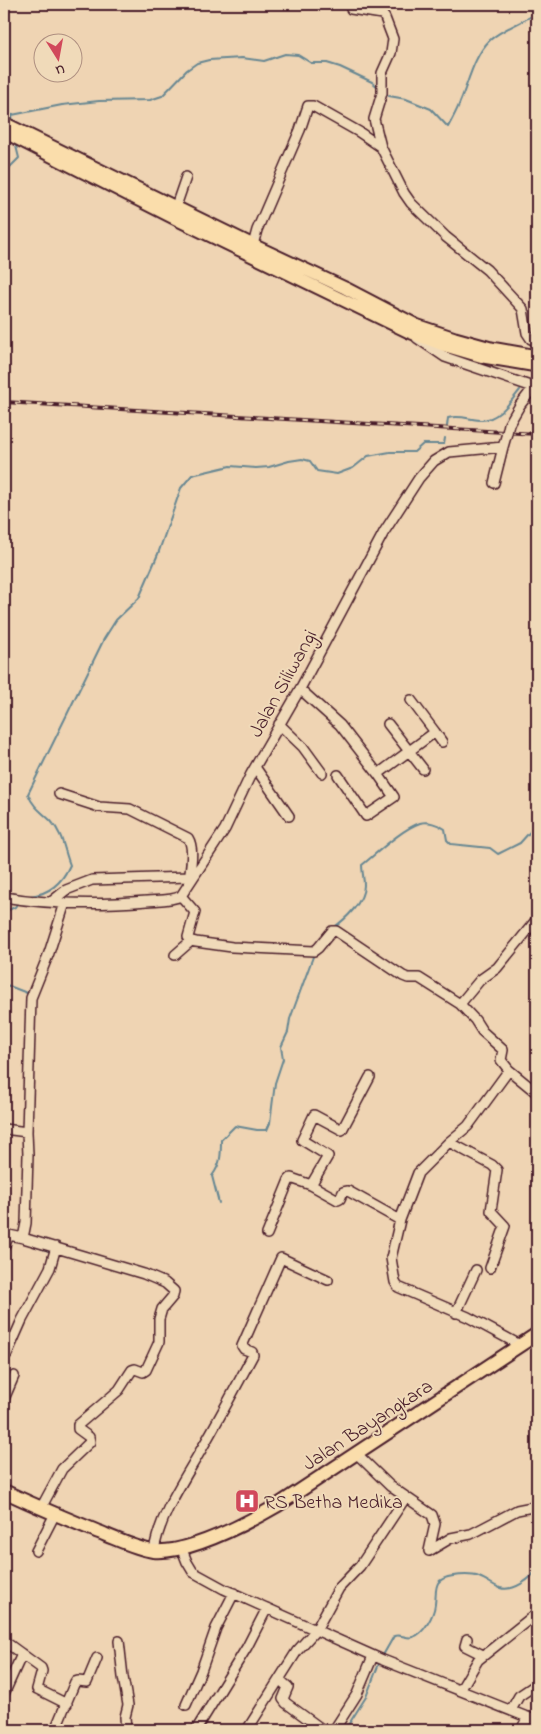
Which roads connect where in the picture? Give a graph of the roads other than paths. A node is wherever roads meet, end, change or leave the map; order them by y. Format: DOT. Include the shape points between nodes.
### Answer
graph roads {
  1 [pos="349,4"];
  2 [pos="380,4"];
  3 [pos="382,14"];
  4 [pos="4,122"];
  5 [pos="4,132"];
  6 [pos="381,147"];
  7 [pos="88,169"];
  8 [pos="186,177"];
  9 [pos="176,206"];
  10 [pos="253,245"];
  11 [pos="410,332"];
  12 [pos="537,342"];
  13 [pos="537,356"];
  14 [pos="537,366"];
  15 [pos="535,385"];
  16 [pos="503,447"];
  17 [pos="494,483"];
  18 [pos="300,689"];
  19 [pos="411,700"];
  20 [pos="279,724"];
  21 [pos="388,724"];
  22 [pos="434,732"];
  23 [pos="442,742"];
  24 [pos="409,751"];
  25 [pos="255,767"];
  26 [pos="423,769"];
  27 [pos="322,773"];
  28 [pos="338,774"];
  29 [pos="378,774"];
  30 [pos="59,794"];
  31 [pos="289,816"];
  32 [pos="189,879"];
  33 [pos="181,896"];
  34 [pos="4,897"];
  35 [pos="51,902"];
  36 [pos="65,903"];
  37 [pos="537,919"];
  38 [pos="191,941"];
  39 [pos="175,955"];
  40 [pos="460,1004"];
  41 [pos="509,1070"];
  42 [pos="370,1077"];
  43 [pos="537,1080"];
  44 [pos="530,1087"];
  45 [pos="537,1094"];
  46 [pos="4,1129"];
  47 [pos="27,1132"];
  48 [pos="449,1142"];
  49 [pos="311,1185"];
  50 [pos="400,1220"];
  51 [pos="6,1234"];
  52 [pos="267,1234"];
  53 [pos="23,1238"];
  54 [pos="4,1247"];
  55 [pos="56,1247"];
  56 [pos="490,1268"];
  57 [pos="476,1270"];
  58 [pos="328,1280"];
  59 [pos="456,1313"];
  60 [pos="537,1334"];
  61 [pos="520,1346"];
  62 [pos="7,1354"];
  63 [pos="14,1376"];
  64 [pos="4,1399"];
  65 [pos="356,1453"];
  66 [pos="4,1491"];
  67 [pos="406,1497"];
  68 [pos="537,1506"];
  69 [pos="41,1508"];
  70 [pos="55,1514"];
  71 [pos="182,1547"];
  72 [pos="36,1551"];
  73 [pos="154,1551"];
  74 [pos="234,1593"];
  75 [pos="267,1608"];
  76 [pos="537,1613"];
  77 [pos="316,1630"];
  78 [pos="467,1639"];
  79 [pos="119,1640"];
  80 [pos="4,1641"];
  81 [pos="22,1654"];
  82 [pos="483,1655"];
  83 [pos="373,1656"];
  84 [pos="97,1658"];
  85 [pos="280,1680"];
  86 [pos="537,1684"];
  87 [pos="461,1689"];
  88 [pos="4,1694"];
  89 [pos="67,1704"];
  90 [pos="186,1705"];
  91 [pos="510,1710"];
  92 [pos="528,1717"];
  93 [pos="537,1720"];
  94 [pos="55,1730"];
  95 [pos="126,1730"];
  96 [pos="196,1730"];
  97 [pos="248,1730"];
  98 [pos="323,1730"];
  99 [pos="334,1730"];
  100 [pos="521,1730"];
  1 -- 3 [label="street" via="351,9"];
  2 -- 3 [label="street"];
  3 -- 6 [label="street" via="393,40 391,54 382,73 383,90 374,119"];
  4 -- 7 [label="main road"];
  5 -- 7 [label="main road"];
  6 -- 10 [label="street" via="308,106"];
  6 -- 12 [label="street" via="411,204 487,270 517,302 524,311 526,333"];
  7 -- 9 [label="main road"];
  7 -- 11 [label="main road" via="180,221"];
  8 -- 9 [label="street"];
  9 -- 10 [label="main road"];
  10 -- 13 [label="main road" via="416,325 491,348"];
  11 -- 14 [label="main road" via="483,357"];
  11 -- 15 [label="street" via="444,357"];
  15 -- 16 [label="street" via="516,412"];
  16 -- 17 [label="street"];
  16 -- 18 [label="street, Jalan Siliwangi" via="449,452 419,478 384,532"];
  18 -- 20 [label="street, Jalan Siliwangi"];
  18 -- 29 [label="street" via="340,725"];
  19 -- 22 [label="street"];
  20 -- 25 [label="street, Jalan Siliwangi"];
  20 -- 27 [label="street" via="304,748"];
  21 -- 24 [label="street"];
  22 -- 23 [label="street"];
  22 -- 24 [label="street"];
  24 -- 26 [label="street"];
  24 -- 29 [label="street"];
  25 -- 31 [label="street"];
  25 -- 32 [label="street, Jalan Siliwangi" via="225,829"];
  28 -- 29 [label="street" via="366,816 394,797"];
  30 -- 32 [label="street" via="99,807 130,809 188,838"];
  32 -- 33 [label="street, Jalan Siliwangi"];
  32 -- 35 [label="street" via="92,880 66,890"];
  33 -- 36 [label="street" via="120,903"];
  33 -- 38 [label="street" via="195,913 188,937"];
  34 -- 35 [label="street"];
  35 -- 36 [label="street"];
  36 -- 47 [label="street" via="31,998"];
  37 -- 40 [label="street" via="497,968 480,980"];
  38 -- 39 [label="street"];
  38 -- 40 [label="street" via="314,951 334,930 404,976 420,978"];
  40 -- 41 [label="street" via="482,1031 504,1050 501,1060"];
  41 -- 44 [label="street"];
  41 -- 48 [label="street" via="468,1126"];
  42 -- 49 [label="street" via="342,1130 314,1114 302,1140 328,1156"];
  43 -- 44 [label="street"];
  44 -- 45 [label="street"];
  46 -- 47 [label="street"];
  47 -- 53 [label="street"];
  48 -- 50 [label="street" via="418,1173"];
  48 -- 56 [label="street" via="497,1170 491,1211 506,1226"];
  49 -- 50 [label="street" via="338,1200 343,1192 348,1191"];
  49 -- 52 [label="street" via="289,1179"];
  50 -- 59 [label="street" via="391,1258 397,1285"];
  51 -- 53 [label="street"];
  51 -- 54 [label="street"];
  53 -- 55 [label="street"];
  55 -- 62 [label="street" via="50,1268"];
  55 -- 69 [label="street" via="144,1274 165,1283 174,1291 162,1309 159,1342 146,1370 132,1370 118,1390 78,1425 90,1442 62,1469"];
  57 -- 59 [label="street"];
  58 -- 73 [label="street" via="281,1258 242,1346 253,1355 158,1531"];
  59 -- 61 [label="street"];
  60 -- 61 [label="highway, Jalan Bayangkara"];
  61 -- 65 [label="highway, Jalan Bayangkara"];
  63 -- 64 [label="street"];
  65 -- 67 [label="street"];
  65 -- 71 [label="highway, Jalan Bayangkara" via="252,1520"];
  66 -- 69 [label="highway"];
  67 -- 68 [label="street" via="434,1517 428,1551 451,1538 471,1534 517,1510"];
  67 -- 77 [label="street" via="360,1566 339,1588"];
  69 -- 70 [label="highway"];
  70 -- 72 [label="street"];
  70 -- 73 [label="highway"];
  71 -- 73 [label="highway, Jalan Bayangkara"];
  71 -- 74 [label="street" via="193,1572"];
  74 -- 75 [label="street"];
  74 -- 90 [label="street" via="216,1628"];
  75 -- 77 [label="street"];
  75 -- 96 [label="street"];
  76 -- 82 [label="street"];
  77 -- 83 [label="street"];
  77 -- 85 [label="street" via="297,1651"];
  78 -- 82 [label="street" via="465,1646"];
  79 -- 95 [label="street" via="128,1705"];
  80 -- 81 [label="street"];
  81 -- 88 [label="street"];
  81 -- 89 [label="street" via="41,1668 37,1689"];
  82 -- 87 [label="street"];
  83 -- 87 [label="street"];
  83 -- 99 [label="street" via="357,1694"];
  84 -- 89 [label="street" via="87,1682 76,1682"];
  85 -- 97 [label="street"];
  85 -- 98 [label="street" via="288,1687 284,1701"];
  86 -- 91 [label="street" via="519,1696"];
  87 -- 91 [label="street"];
  89 -- 94 [label="street"];
  91 -- 92 [label="street"];
  92 -- 93 [label="street"];
  92 -- 100 [label="street"];
}
